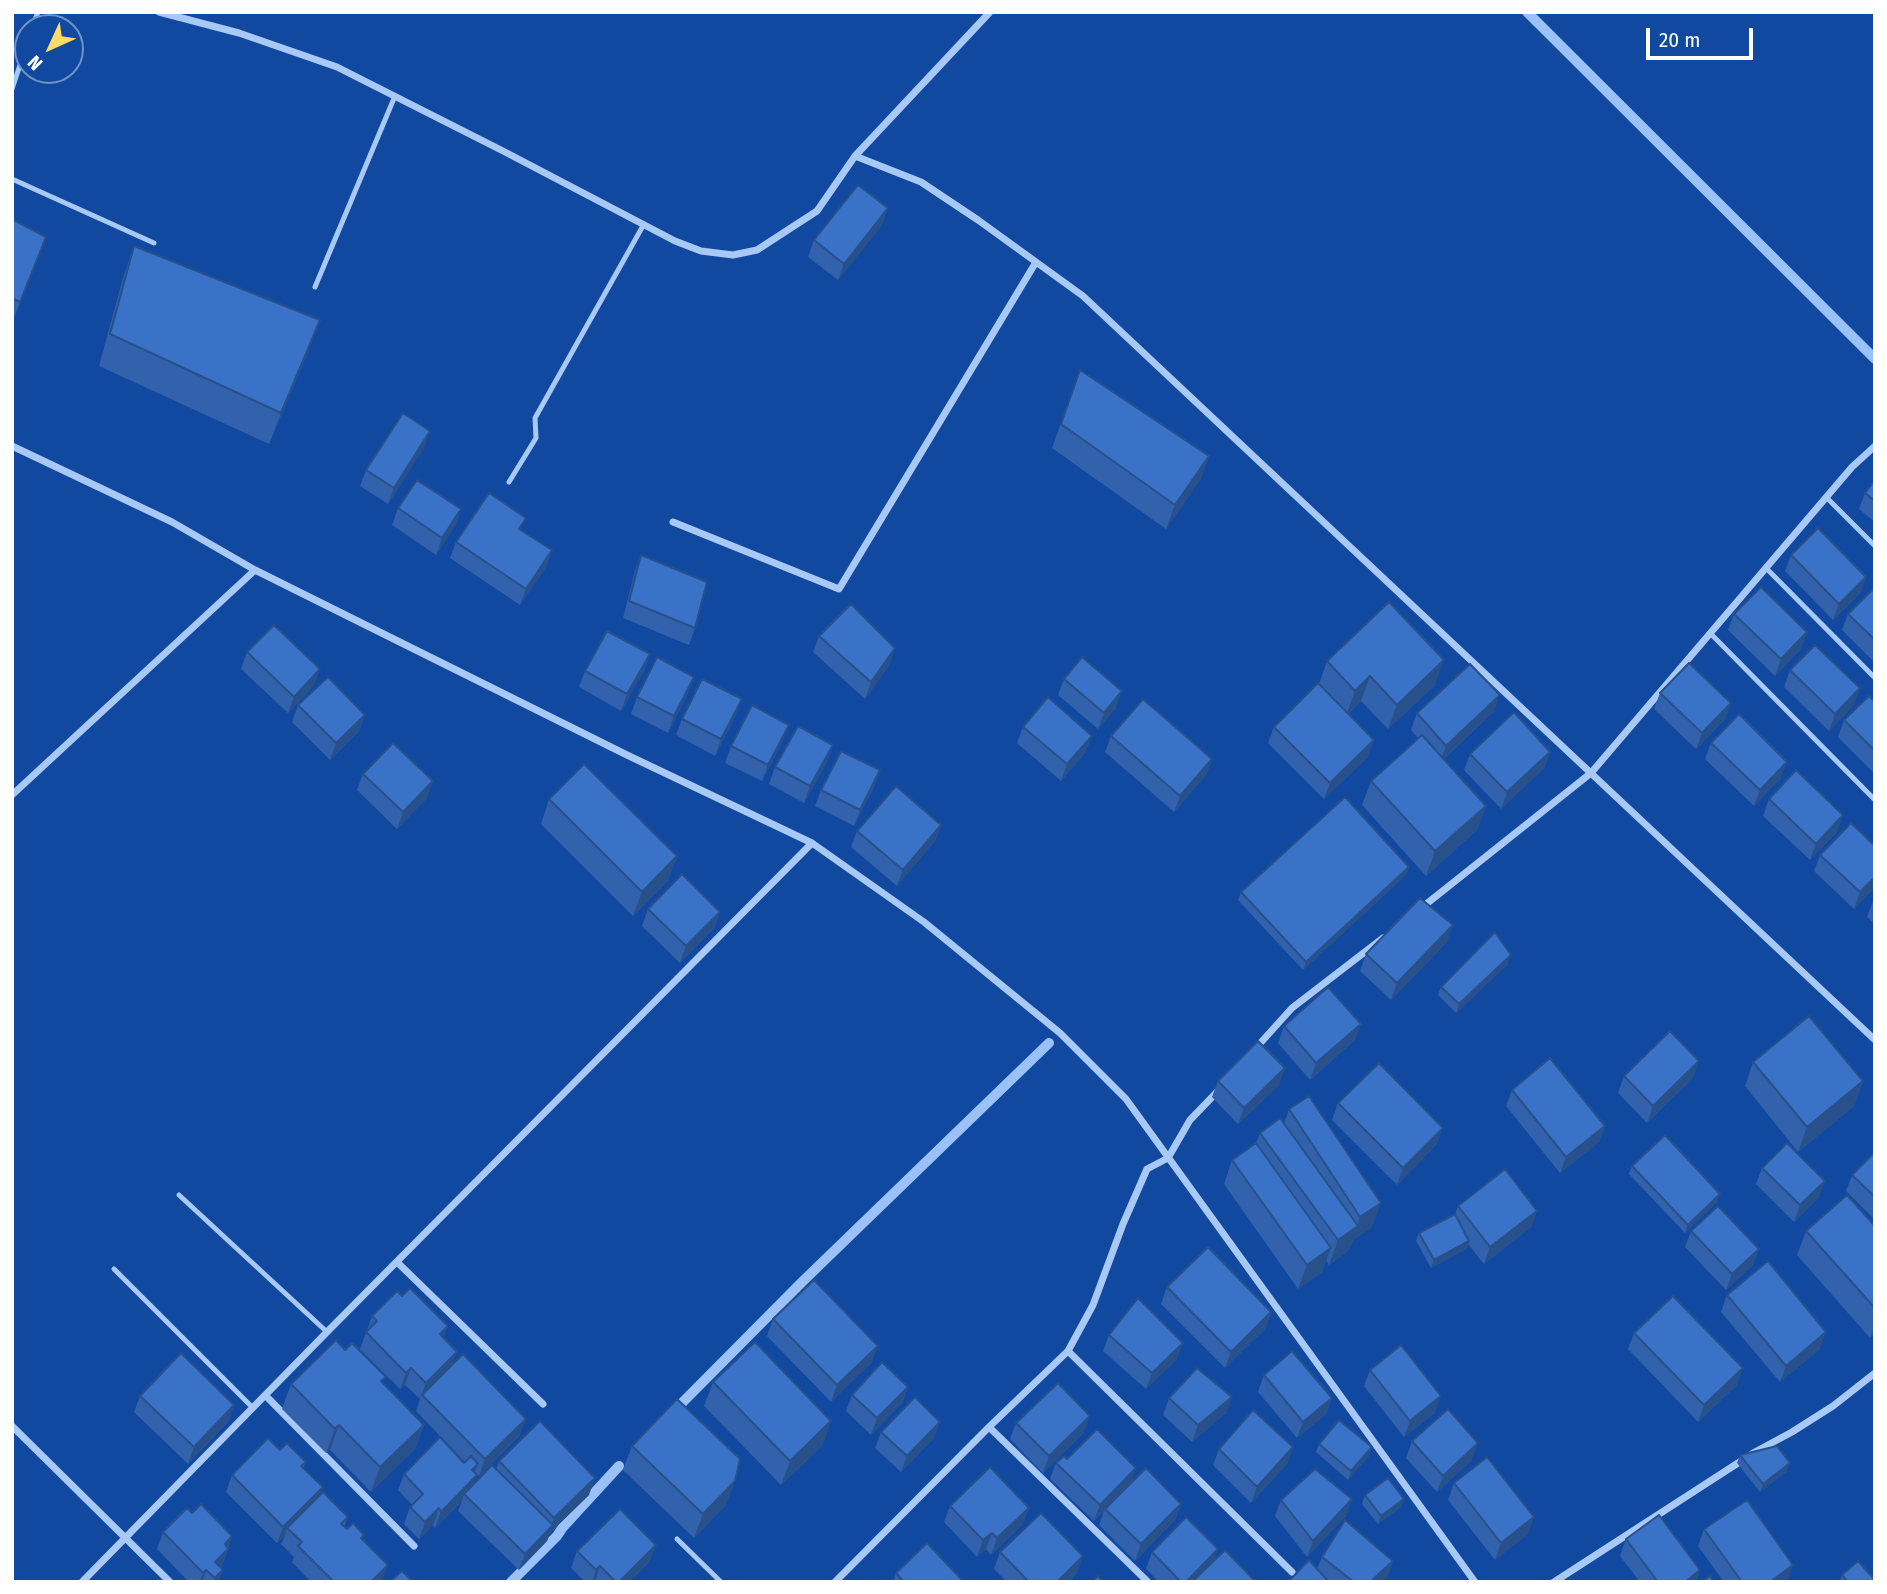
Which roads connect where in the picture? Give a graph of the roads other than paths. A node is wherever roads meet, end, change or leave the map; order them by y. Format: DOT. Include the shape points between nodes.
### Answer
graph roads {
  1 [pos="159,12"];
  2 [pos="990,12"];
  3 [pos="394,96"];
  4 [pos="855,156"];
  5 [pos="12,179"];
  6 [pos="644,224"];
  7 [pos="154,243"];
  8 [pos="1036,262"];
  9 [pos="315,287"];
  10 [pos="12,446"];
  11 [pos="1875,446"];
  12 [pos="509,482"];
  13 [pos="1827,498"];
  14 [pos="673,522"];
  15 [pos="1875,546"];
  16 [pos="1767,569"];
  17 [pos="255,570"];
  18 [pos="1710,634"];
  19 [pos="1875,678"];
  20 [pos="1591,773"];
  21 [pos="12,795"];
  22 [pos="1875,800"];
  23 [pos="812,843"];
  24 [pos="1414,915"];
  25 [pos="1392,932"];
  26 [pos="1875,1040"];
  27 [pos="1248,1057"];
  28 [pos="1221,1087"];
  29 [pos="1168,1158"];
  30 [pos="179,1195"];
  31 [pos="397,1262"];
  32 [pos="114,1269"];
  33 [pos="327,1332"];
  34 [pos="1068,1351"];
  35 [pos="1875,1373"];
  36 [pos="265,1396"];
  37 [pos="543,1404"];
  38 [pos="253,1408"];
  39 [pos="12,1426"];
  40 [pos="989,1427"];
  41 [pos="126,1538"];
  42 [pos="677,1539"];
  43 [pos="414,1546"];
  44 [pos="1292,1572"];
  45 [pos="82,1582"];
  46 [pos="170,1582"];
  47 [pos="721,1582"];
  48 [pos="835,1582"];
  49 [pos="1147,1582"];
  50 [pos="1475,1582"];
  51 [pos="1554,1582"];
  1 -- 3 [label="street" via="239,33 337,67"];
  2 -- 4 [label="street"];
  3 -- 6 [label="street"];
  3 -- 9 [label="lane"];
  4 -- 6 [label="street" via="817,211 757,250 733,255 701,251"];
  4 -- 8 [label="street" via="921,182"];
  5 -- 7 [label="lane"];
  6 -- 12 [label="lane" via="535,418 536,438"];
  8 -- 14 [label="street" via="839,589"];
  8 -- 20 [label="street" via="1083,296"];
  10 -- 17 [label="street" via="172,522"];
  11 -- 13 [label="street"];
  13 -- 15 [label="lane"];
  13 -- 16 [label="street"];
  16 -- 18 [label="street"];
  16 -- 19 [label="lane"];
  17 -- 21 [label="street"];
  17 -- 23 [label="street"];
  18 -- 20 [label="street"];
  18 -- 22 [label="lane"];
  20 -- 24 [label="street"];
  20 -- 26 [label="street"];
  23 -- 29 [label="street" via="924,922 1060,1033 1126,1099"];
  23 -- 31 [label="street"];
  25 -- 27 [label="street" via="1292,1007"];
  28 -- 29 [label="street" via="1190,1121"];
  29 -- 34 [label="street" via="1147,1169 1093,1305"];
  29 -- 50 [label="street"];
  30 -- 33 [label="lane"];
  31 -- 33 [label="street"];
  31 -- 37 [label="street"];
  32 -- 38 [label="lane"];
  33 -- 36 [label="street"];
  34 -- 40 [label="street"];
  34 -- 44 [label="street"];
  35 -- 51 [label="street" via="1823,1412"];
  36 -- 38 [label="street"];
  36 -- 43 [label="street"];
  38 -- 41 [label="street"];
  39 -- 41 [label="street"];
  40 -- 48 [label="street"];
  40 -- 49 [label="street"];
  41 -- 45 [label="street"];
  41 -- 46 [label="street"];
  42 -- 47 [label="lane"];
}
